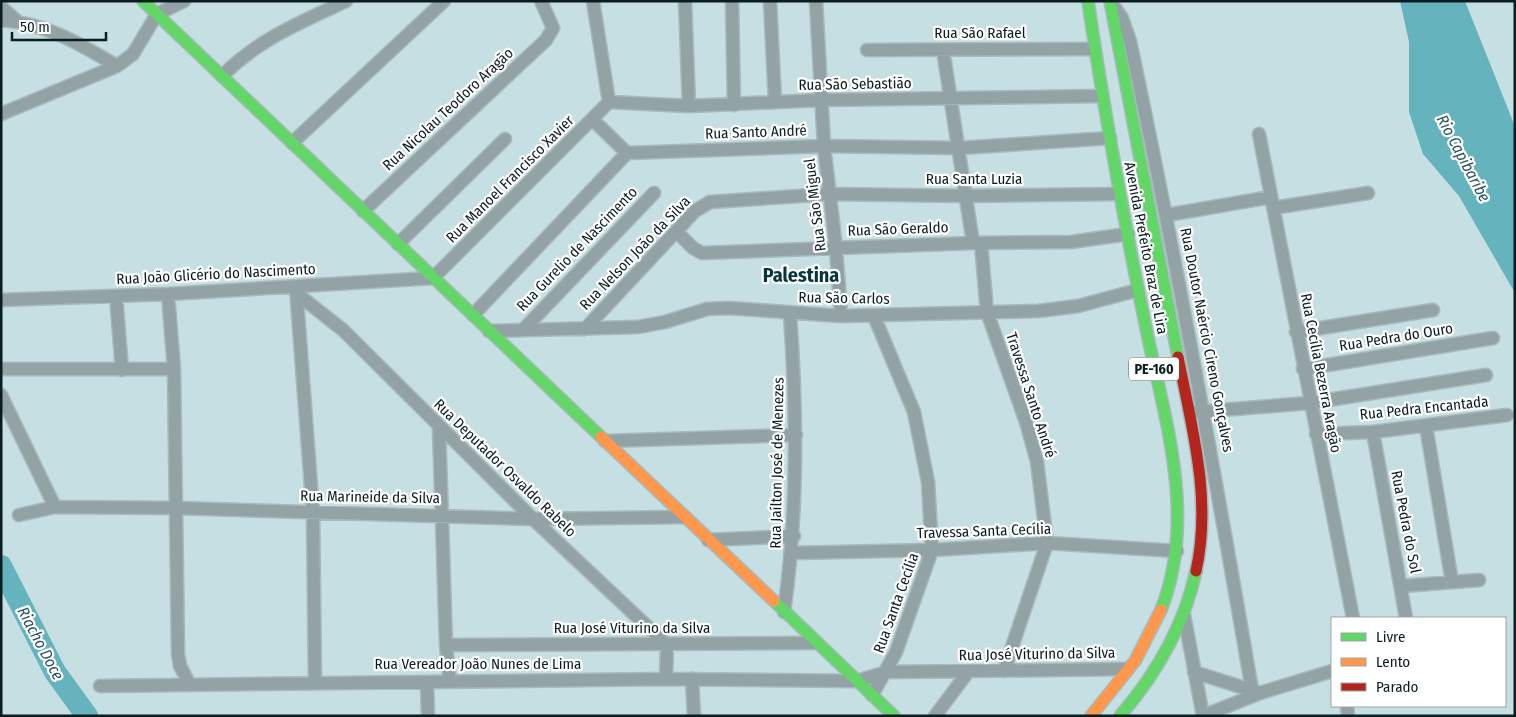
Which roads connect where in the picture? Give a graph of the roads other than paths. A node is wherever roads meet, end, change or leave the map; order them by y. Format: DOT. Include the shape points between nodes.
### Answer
graph roads {
  1 [pos="143,1"];
  2 [pos="184,1"];
  3 [pos="346,1"];
  4 [pos="444,1"];
  5 [pos="541,1"];
  6 [pos="593,1"];
  7 [pos="685,1"];
  8 [pos="732,1"];
  9 [pos="770,1"];
  10 [pos="816,1"];
  11 [pos="1088,1"];
  12 [pos="1110,2"];
  13 [pos="1,7"];
  14 [pos="157,14"];
  15 [pos="1,20"];
  16 [pos="17,22"];
  17 [pos="1093,49"];
  18 [pos="867,50"];
  19 [pos="943,50"];
  20 [pos="118,66"];
  21 [pos="222,76"];
  22 [pos="1102,96"];
  23 [pos="821,100"];
  24 [pos="951,100"];
  25 [pos="609,102"];
  26 [pos="775,102"];
  27 [pos="734,105"];
  28 [pos="689,106"];
  29 [pos="3,112"];
  30 [pos="592,120"];
  31 [pos="1259,134"];
  32 [pos="1110,138"];
  33 [pos="505,139"];
  34 [pos="292,143"];
  35 [pos="824,146"];
  36 [pos="960,148"];
  37 [pos="627,153"];
  38 [pos="654,193"];
  39 [pos="1368,193"];
  40 [pos="829,194"];
  41 [pos="1118,194"];
  42 [pos="967,196"];
  43 [pos="1272,202"];
  44 [pos="363,211"];
  45 [pos="1167,215"];
  46 [pos="676,231"];
  47 [pos="1128,234"];
  48 [pos="977,243"];
  49 [pos="398,244"];
  50 [pos="836,248"];
  51 [pos="433,278"];
  52 [pos="296,289"];
  53 [pos="1138,290"];
  54 [pos="168,294"];
  55 [pos="116,296"];
  56 [pos="1,300"];
  57 [pos="1433,310"];
  58 [pos="987,312"];
  59 [pos="790,314"];
  60 [pos="473,315"];
  61 [pos="841,316"];
  62 [pos="874,316"];
  63 [pos="524,329"];
  64 [pos="585,329"];
  65 [pos="489,331"];
  66 [pos="1296,332"];
  67 [pos="1493,338"];
  68 [pos="174,369"];
  69 [pos="1303,369"];
  70 [pos="1,370"];
  71 [pos="122,370"];
  72 [pos="1486,375"];
  73 [pos="1,395"];
  74 [pos="1309,403"];
  75 [pos="1204,411"];
  76 [pos="1189,412"];
  77 [pos="1507,415"];
  78 [pos="1426,426"];
  79 [pos="439,427"];
  80 [pos="1373,432"];
  81 [pos="1316,434"];
  82 [pos="796,435"];
  83 [pos="605,441"];
  84 [pos="55,507"];
  85 [pos="176,508"];
  86 [pos="312,513"];
  87 [pos="19,515"];
  88 [pos="442,515"];
  89 [pos="685,517"];
  90 [pos="534,519"];
  91 [pos="794,536"];
  92 [pos="708,540"];
  93 [pos="1047,543"];
  94 [pos="932,550"];
  95 [pos="1177,551"];
  96 [pos="792,553"];
  97 [pos="1479,580"];
  98 [pos="1452,582"];
  99 [pos="1402,586"];
  100 [pos="784,612"];
  101 [pos="1184,615"];
  102 [pos="1352,617"];
  103 [pos="1406,617"];
  104 [pos="817,643"];
  105 [pos="667,644"];
  106 [pos="446,645"];
  107 [pos="1128,669"];
  108 [pos="1004,671"];
  109 [pos="1331,671"];
  110 [pos="887,672"];
  111 [pos="968,672"];
  112 [pos="1194,672"];
  113 [pos="666,679"];
  114 [pos="692,679"];
  115 [pos="857,681"];
  116 [pos="315,682"];
  117 [pos="427,682"];
  118 [pos="450,682"];
  119 [pos="190,685"];
  120 [pos="100,686"];
  121 [pos="1256,692"];
  122 [pos="872,695"];
  123 [pos="428,716"];
  124 [pos="694,716"];
  125 [pos="894,716"];
  126 [pos="934,716"];
  127 [pos="1091,716"];
  128 [pos="1120,716"];
  129 [pos="1203,716"];
  1 -- 14 [label="main road"];
  2 -- 14 [label="street"];
  3 -- 21 [label="street" via="264,41"];
  4 -- 34 [label="street"];
  5 -- 44 [label="street, Rua Nicolau Teodoro Aragão" via="553,28 546,40"];
  6 -- 25 [label="street"];
  7 -- 28 [label="street"];
  8 -- 27 [label="street"];
  9 -- 26 [label="street"];
  10 -- 23 [label="street, Rua São Miguel"];
  11 -- 17 [label="main road, Avenida Prefeito Braz de Lira / PE-160"];
  12 -- 45 [label="street, Rua Doutor Naércio Cireno Gonçalves" via="1122,18 1130,41"];
  12 -- 76 [label="main road, Avenida Prefeito Braz de Lira / PE-160"];
  13 -- 16 [label="street"];
  14 -- 20 [label="street" via="133,54"];
  14 -- 21 [label="main road"];
  15 -- 16 [label="street"];
  16 -- 20 [label="street" via="60,33"];
  17 -- 19 [label="street, Rua São Rafael"];
  17 -- 22 [label="main road, Avenida Prefeito Braz de Lira / PE-160"];
  18 -- 19 [label="street, Rua São Rafael"];
  19 -- 24 [label="street, Travessa Santo André"];
  20 -- 29 [label="street"];
  21 -- 34 [label="main road"];
  22 -- 24 [label="street, Rua São Sebastião"];
  22 -- 32 [label="main road, Avenida Prefeito Braz de Lira / PE-160"];
  23 -- 24 [label="street, Rua São Sebastião"];
  23 -- 26 [label="street, Rua São Sebastião"];
  23 -- 35 [label="street, Rua São Miguel"];
  24 -- 36 [label="street, Travessa Santo André"];
  25 -- 28 [label="street, Rua São Sebastião"];
  25 -- 30 [label="street, Rua Manoel Francisco Xavier"];
  26 -- 27 [label="street, Rua São Sebastião"];
  27 -- 28 [label="street, Rua São Sebastião"];
  30 -- 37 [label="street"];
  30 -- 51 [label="street, Rua Manoel Francisco Xavier"];
  31 -- 43 [label="street, Rua Cecília Bezerra Aragão"];
  32 -- 36 [label="street, Rua Santo André"];
  32 -- 41 [label="main road, Avenida Prefeito Braz de Lira / PE-160"];
  33 -- 49 [label="street"];
  34 -- 44 [label="main road"];
  35 -- 36 [label="street, Rua Santo André"];
  35 -- 37 [label="street, Rua Santo André"];
  35 -- 40 [label="street, Rua São Miguel"];
  36 -- 42 [label="street, Travessa Santo André"];
  37 -- 60 [label="street"];
  38 -- 63 [label="street, Rua Gurelio de Nascimento"];
  39 -- 43 [label="street"];
  40 -- 42 [label="street, Rua Santa Luzia"];
  40 -- 46 [label="street, Rua Nelson João da Silva" via="710,202 695,211"];
  40 -- 50 [label="street, Rua São Miguel"];
  41 -- 42 [label="street, Rua Santa Luzia"];
  41 -- 47 [label="main road, Avenida Prefeito Braz de Lira / PE-160"];
  42 -- 48 [label="street, Travessa Santo André"];
  43 -- 45 [label="street"];
  43 -- 66 [label="street, Rua Cecília Bezerra Aragão"];
  44 -- 49 [label="main road"];
  45 -- 75 [label="street, Rua Doutor Naércio Cireno Gonçalves"];
  46 -- 50 [label="street, Rua São Geraldo" via="693,248 702,252"];
  46 -- 64 [label="street, Rua Nelson João da Silva"];
  47 -- 48 [label="street, Rua São Geraldo" via="1071,242"];
  47 -- 53 [label="main road, Avenida Prefeito Braz de Lira / PE-160"];
  48 -- 50 [label="street, Rua São Geraldo"];
  48 -- 58 [label="street, Travessa Santo André"];
  49 -- 51 [label="main road"];
  50 -- 61 [label="street, Rua São Miguel"];
  51 -- 52 [label="street, Rua João Glicério do Nascimento"];
  51 -- 60 [label="main road"];
  52 -- 54 [label="street, Rua João Glicério do Nascimento"];
  52 -- 79 [label="street, Rua Deputador Osvaldo Rabelo" via="343,330"];
  52 -- 86 [label="street"];
  53 -- 58 [label="street, Rua São Carlos" via="1057,310"];
  53 -- 95 [label="main road, Avenida Prefeito Braz de Lira / PE-160" via="1179,493"];
  54 -- 55 [label="street, Rua João Glicério do Nascimento"];
  54 -- 68 [label="street"];
  55 -- 56 [label="street, Rua João Glicério do Nascimento"];
  55 -- 71 [label="street"];
  57 -- 66 [label="street"];
  58 -- 62 [label="street, Rua São Carlos"];
  58 -- 93 [label="street, Travessa Santo André" via="1037,462"];
  59 -- 61 [label="street, Rua São Carlos"];
  59 -- 64 [label="street, Rua São Carlos" via="755,309 707,309 653,325"];
  59 -- 82 [label="street, Rua Jaílton José de Menezes"];
  60 -- 65 [label="main road"];
  61 -- 62 [label="street, Rua São Carlos"];
  62 -- 94 [label="street, Rua Santa Cecília" via="914,412 928,482"];
  63 -- 64 [label="street, Rua São Carlos"];
  63 -- 65 [label="street, Rua São Carlos"];
  65 -- 83 [label="main road"];
  66 -- 69 [label="street, Rua Cecília Bezerra Aragão"];
  67 -- 69 [label="street, Rua Pedra do Ouro"];
  68 -- 71 [label="street"];
  68 -- 85 [label="street"];
  69 -- 74 [label="street, Rua Cecília Bezerra Aragão"];
  70 -- 71 [label="street"];
  72 -- 74 [label="street"];
  73 -- 84 [label="street"];
  74 -- 75 [label="street"];
  74 -- 81 [label="street, Rua Cecília Bezerra Aragão"];
  75 -- 76 [label="street"];
  75 -- 121 [label="street, Rua Doutor Naércio Cireno Gonçalves"];
  76 -- 101 [label="main road, Avenida Prefeito Braz de Lira / PE-160" via="1203,497 1203,536 1196,577"];
  77 -- 78 [label="street, Rua Pedra Encantada"];
  78 -- 80 [label="street, Rua Pedra Encantada"];
  78 -- 98 [label="street"];
  79 -- 88 [label="street"];
  79 -- 90 [label="street, Rua Deputador Osvaldo Rabelo"];
  80 -- 81 [label="street, Rua Pedra Encantada"];
  80 -- 99 [label="street, Rua Pedra do Sol"];
  81 -- 102 [label="street, Rua Cecília Bezerra Aragão"];
  82 -- 83 [label="street"];
  82 -- 91 [label="street, Rua Jaílton José de Menezes"];
  83 -- 89 [label="main road"];
  84 -- 85 [label="street, Rua Marineide da Silva"];
  84 -- 87 [label="street, Rua Marineide da Silva"];
  85 -- 86 [label="street, Rua Marineide da Silva"];
  85 -- 119 [label="street" via="178,654"];
  86 -- 88 [label="street, Rua Marineide da Silva"];
  86 -- 116 [label="street"];
  88 -- 90 [label="street, Rua Marineide da Silva"];
  88 -- 106 [label="street"];
  89 -- 90 [label="street, Rua Marineide da Silva"];
  89 -- 92 [label="main road"];
  90 -- 105 [label="street, Rua Deputador Osvaldo Rabelo"];
  91 -- 92 [label="street"];
  91 -- 96 [label="street, Rua Jaílton José de Menezes"];
  92 -- 100 [label="main road"];
  93 -- 94 [label="street, Travessa Santa Cecília"];
  93 -- 95 [label="street, Travessa Santa Cecília"];
  93 -- 108 [label="street, Travessa Santo André"];
  94 -- 96 [label="street, Travessa Santa Cecília"];
  94 -- 110 [label="street, Rua Santa Cecília"];
  95 -- 107 [label="main road, Avenida Prefeito Braz de Lira / PE-160" via="1170,585 1154,627"];
  96 -- 100 [label="street, Rua Jaílton José de Menezes"];
  97 -- 98 [label="street"];
  98 -- 99 [label="street"];
  99 -- 103 [label="street, Rua Pedra do Sol"];
  100 -- 104 [label="main road"];
  101 -- 112 [label="street"];
  101 -- 128 [label="main road, Avenida Prefeito Braz de Lira / PE-160" via="1170,649"];
  104 -- 105 [label="street, Rua José Viturino da Silva"];
  104 -- 115 [label="main road"];
  105 -- 106 [label="street, Rua José Viturino da Silva"];
  105 -- 113 [label="street"];
  106 -- 118 [label="street"];
  107 -- 108 [label="street, Rua José Viturino da Silva"];
  107 -- 127 [label="main road, Avenida Prefeito Braz de Lira / PE-160"];
  108 -- 111 [label="street, Rua José Viturino da Silva"];
  109 -- 121 [label="street"];
  110 -- 111 [label="street, Rua José Viturino da Silva"];
  110 -- 115 [label="street, Rua José Viturino da Silva"];
  110 -- 122 [label="street, Rua Santa Cecília"];
  111 -- 126 [label="street"];
  112 -- 121 [label="street"];
  112 -- 129 [label="street"];
  113 -- 114 [label="street, Rua Vereador João Nunes de Lima"];
  113 -- 118 [label="street, Rua Vereador João Nunes de Lima"];
  114 -- 115 [label="street, Rua Vereador João Nunes de Lima"];
  114 -- 124 [label="street"];
  115 -- 122 [label="main road"];
  116 -- 117 [label="street, Rua Vereador João Nunes de Lima"];
  116 -- 119 [label="street, Rua Vereador João Nunes de Lima"];
  117 -- 118 [label="street, Rua Vereador João Nunes de Lima"];
  117 -- 123 [label="street"];
  119 -- 120 [label="street, Rua Vereador João Nunes de Lima"];
  121 -- 129 [label="street"];
  122 -- 125 [label="main road"];
}
